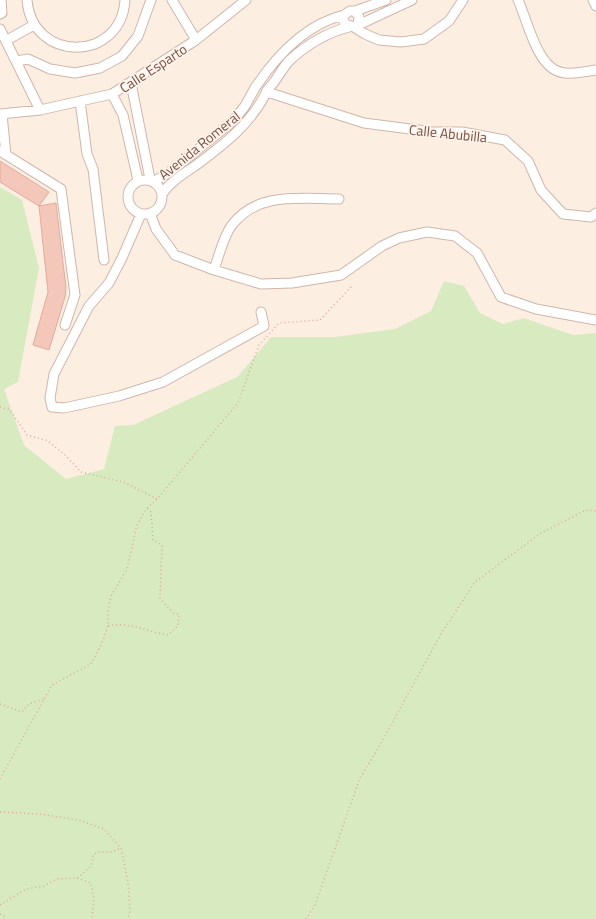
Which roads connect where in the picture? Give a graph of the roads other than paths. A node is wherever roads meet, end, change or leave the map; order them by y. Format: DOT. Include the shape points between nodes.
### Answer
graph roads {
  1 [pos="1,0"];
  2 [pos="27,0"];
  3 [pos="125,0"];
  4 [pos="151,0"];
  5 [pos="172,0"];
  6 [pos="246,0"];
  7 [pos="386,0"];
  8 [pos="412,0"];
  9 [pos="463,0"];
  10 [pos="518,0"];
  11 [pos="592,0"];
  12 [pos="596,6"];
  13 [pos="355,11"];
  14 [pos="0,14"];
  15 [pos="344,15"];
  16 [pos="34,25"];
  17 [pos="354,26"];
  18 [pos="0,29"];
  19 [pos="6,40"];
  20 [pos="196,40"];
  21 [pos="17,61"];
  22 [pos="596,70"];
  23 [pos="132,83"];
  24 [pos="257,86"];
  25 [pos="267,92"];
  26 [pos="112,94"];
  27 [pos="80,101"];
  28 [pos="40,110"];
  29 [pos="1,114"];
  30 [pos="3,153"];
  31 [pos="138,180"];
  32 [pos="152,181"];
  33 [pos="162,194"];
  34 [pos="339,199"];
  35 [pos="596,213"];
  36 [pos="145,214"];
  37 [pos="104,260"];
  38 [pos="214,270"];
  39 [pos="262,312"];
  40 [pos="596,320"];
  41 [pos="65,325"];
  1 -- 14 [label="street"];
  2 -- 16 [label="street"];
  3 -- 16 [label="street" via="118,26 106,38 92,46 60,46 45,38"];
  4 -- 21 [label="street" via="138,36 122,56 100,68 75,73 50,69 28,59"];
  5 -- 20 [label="street"];
  6 -- 20 [label="street, Calle Esparto"];
  7 -- 13 [label="street"];
  8 -- 17 [label="street, Avenida Romeral"];
  9 -- 17 [label="street" via="449,21 424,39 401,42 380,40"];
  10 -- 22 [label="street" via="540,56 552,67 563,73"];
  11 -- 12 [label="street"];
  13 -- 15 [label="street" via="348,11"];
  13 -- 17 [label="street" via="360,17"];
  15 -- 17 [label="street" via="344,22"];
  15 -- 24 [label="street, Avenida Romeral" via="329,20 297,40 282,53"];
  16 -- 19 [label="street"];
  17 -- 25 [label="street, Avenida Romeral" via="335,30 290,60"];
  18 -- 19 [label="street"];
  19 -- 21 [label="street"];
  20 -- 23 [label="street, Calle Esparto"];
  21 -- 28 [label="street"];
  23 -- 26 [label="street, Calle Esparto"];
  23 -- 32 [label="street"];
  24 -- 25 [label="street, Calle Abubilla" via="256,92 259,95"];
  24 -- 32 [label="street, Avenida Romeral" via="234,120 170,172"];
  25 -- 33 [label="street, Avenida Romeral" via="254,115 225,144 172,182"];
  25 -- 35 [label="street, Calle Abubilla" via="364,123 433,132 462,132 505,140 528,161 542,190 563,214 591,217"];
  26 -- 27 [label="street, Calle Esparto"];
  26 -- 31 [label="street" via="123,115"];
  27 -- 28 [label="street, Calle Esparto"];
  27 -- 37 [label="street" via="87,154 93,169"];
  28 -- 29 [label="street, Calle Esparto"];
  29 -- 30 [label="street"];
  30 -- 41 [label="street" via="61,189 75,295"];
  31 -- 32 [label="street"];
  31 -- 36 [label="street" via="132,185 127,196 131,208"];
  32 -- 33 [label="street" via="160,188"];
  33 -- 36 [label="street" via="160,205"];
  34 -- 38 [label="street" via="282,198 251,207 231,226"];
  36 -- 38 [label="street" via="175,255"];
  36 -- 39 [label="street" via="112,277 89,306 54,374 50,398 52,407 64,408 112,398 163,382 264,326"];
  38 -- 40 [label="street" via="261,284 292,283 341,275 382,246 399,238 426,232 455,236 477,253 501,297 536,309"];
}
